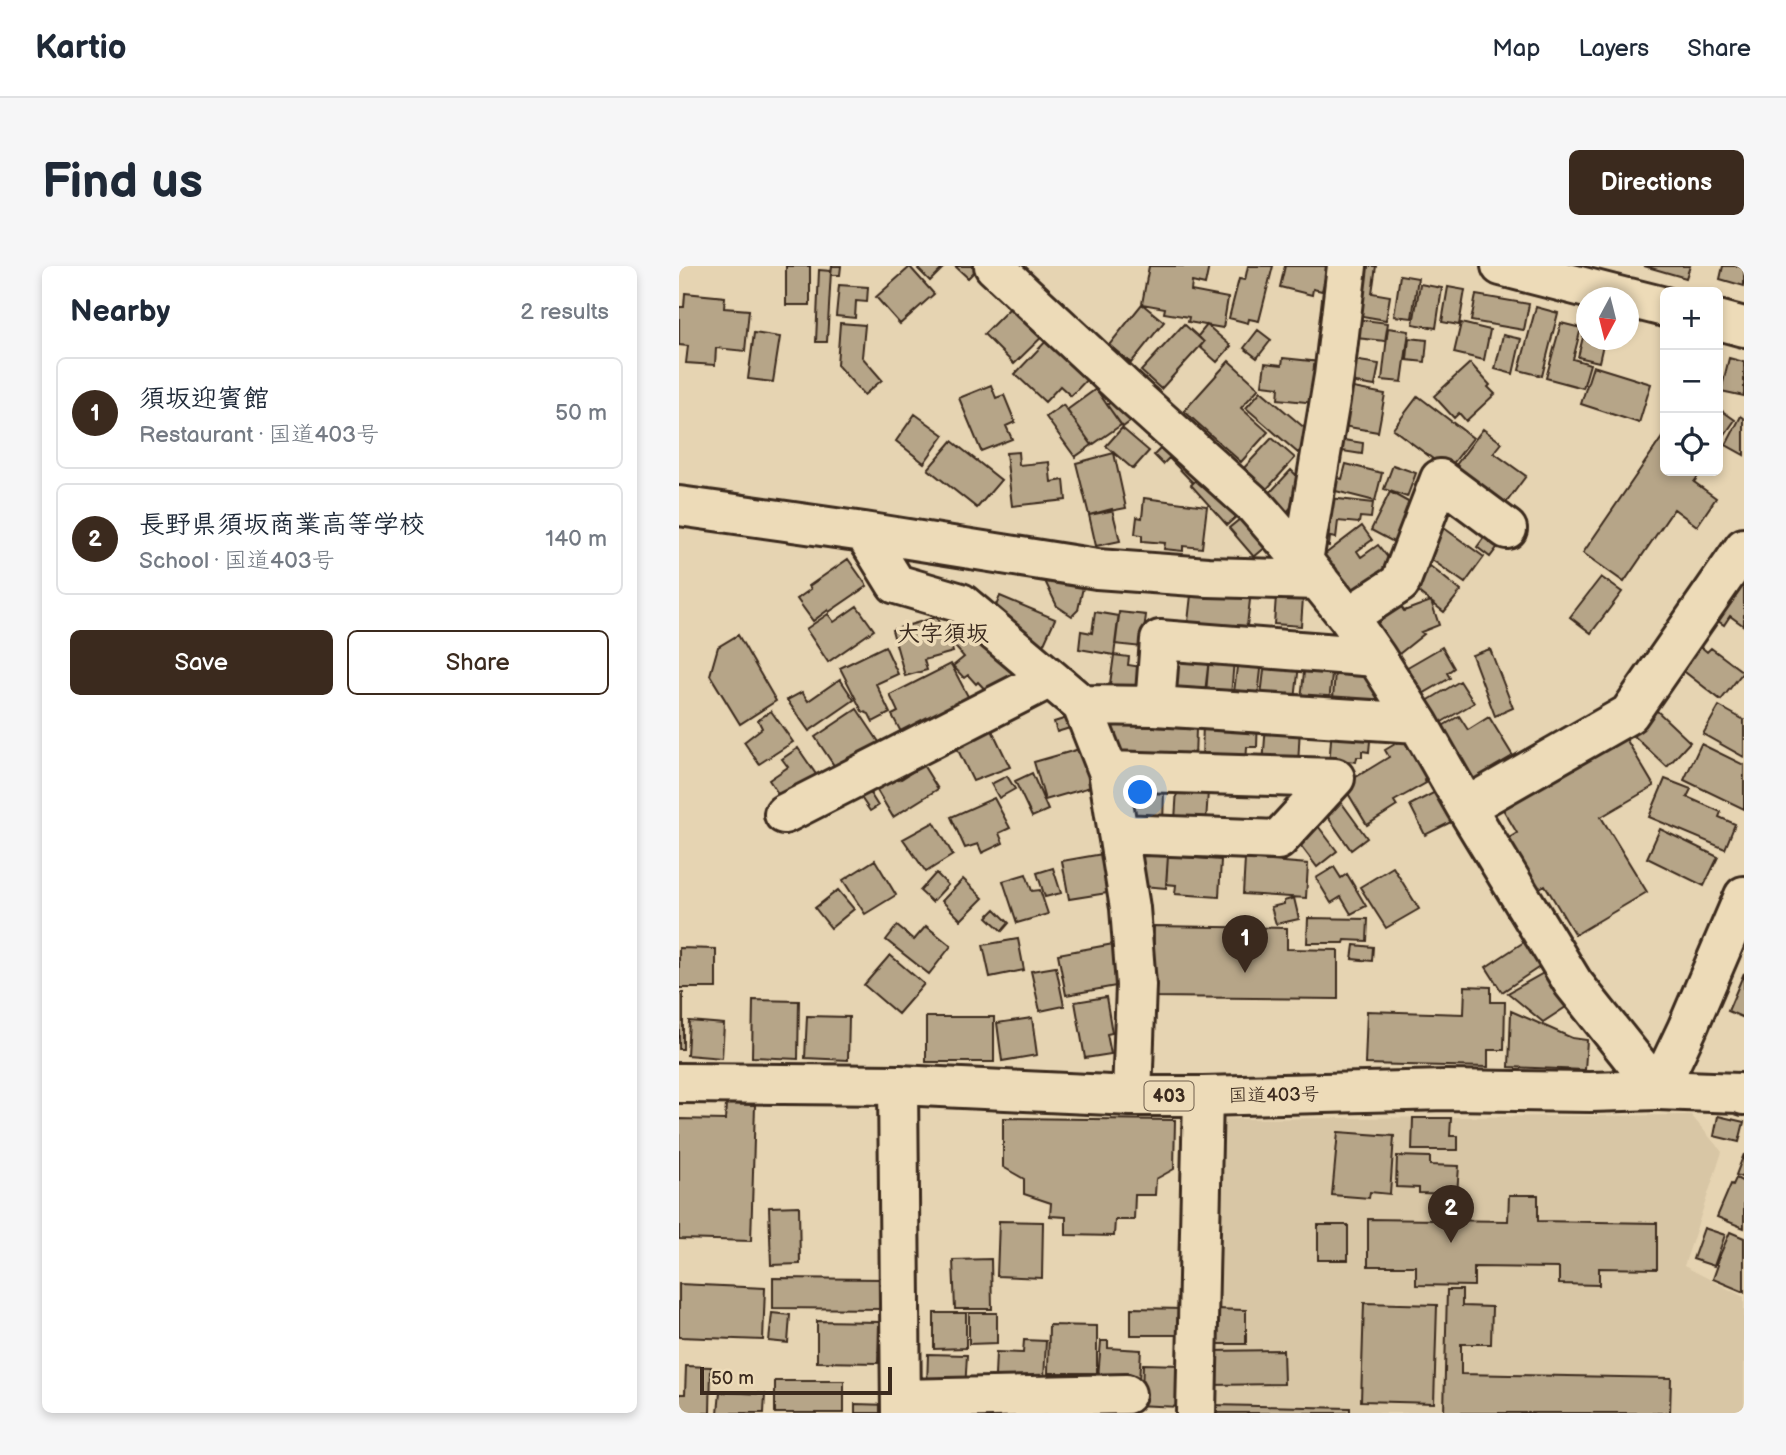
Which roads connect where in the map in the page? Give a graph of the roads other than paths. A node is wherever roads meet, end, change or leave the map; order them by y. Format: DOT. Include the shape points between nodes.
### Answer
graph roads {
  1 [pos="994,266"];
  2 [pos="1347,266"];
  3 [pos="1507,267"];
  4 [pos="1584,287"];
  5 [pos="1639,301"];
  6 [pos="1660,306"];
  7 [pos="1723,321"];
  8 [pos="1744,327"];
  9 [pos="679,506"];
  10 [pos="1507,530"];
  11 [pos="864,532"];
  12 [pos="1744,548"];
  13 [pos="1311,570"];
  14 [pos="1348,617"];
  15 [pos="1376,657"];
  16 [pos="1050,678"];
  17 [pos="1082,705"];
  18 [pos="1155,706"];
  19 [pos="1418,723"];
  20 [pos="1108,771"];
  21 [pos="1466,807"];
  22 [pos="784,814"];
  23 [pos="1118,834"];
  24 [pos="1744,896"];
  25 [pos="679,1083"];
  26 [pos="898,1085"];
  27 [pos="1658,1090"];
  28 [pos="1744,1095"];
  29 [pos="1132,1096"];
  30 [pos="1203,1096"];
  31 [pos="1126,1394"];
  32 [pos="901,1406"];
  33 [pos="1196,1413"];
  1 -- 13 [label="main road" via="1255,506"];
  2 -- 13 [label="main road"];
  3 -- 4 [label="main road"];
  5 -- 6 [label="main road"];
  7 -- 8 [label="main road"];
  9 -- 11 [label="main road"];
  10 -- 14 [label="main road" via="1440,479 1400,583"];
  11 -- 13 [label="main road" via="1097,569 1208,578"];
  11 -- 16 [label="main road" via="897,584 961,604"];
  12 -- 21 [label="main road" via="1629,713"];
  13 -- 14 [label="main road"];
  14 -- 15 [label="main road"];
  15 -- 18 [label="main road" via="1160,640"];
  15 -- 19 [label="main road"];
  16 -- 17 [label="main road"];
  16 -- 22 [label="main road"];
  17 -- 18 [label="main road"];
  17 -- 20 [label="main road"];
  18 -- 19 [label="main road"];
  19 -- 21 [label="main road"];
  20 -- 23 [label="main road"];
  20 -- 23 [label="main road" via="1335,778 1278,840"];
  21 -- 27 [label="main road" via="1573,983"];
  23 -- 29 [label="main road" via="1136,985"];
  24 -- 27 [label="main road"];
  25 -- 26 [label="main road, 国道403号 / 403"];
  26 -- 29 [label="main road, 国道403号 / 403"];
  26 -- 32 [label="main road"];
  27 -- 28 [label="main road, 国道403号"];
  27 -- 30 [label="main road, 国道403号 / 403"];
  29 -- 30 [label="main road, 国道403号 / 403"];
  30 -- 33 [label="main road"];
  31 -- 32 [label="main road"];
}
